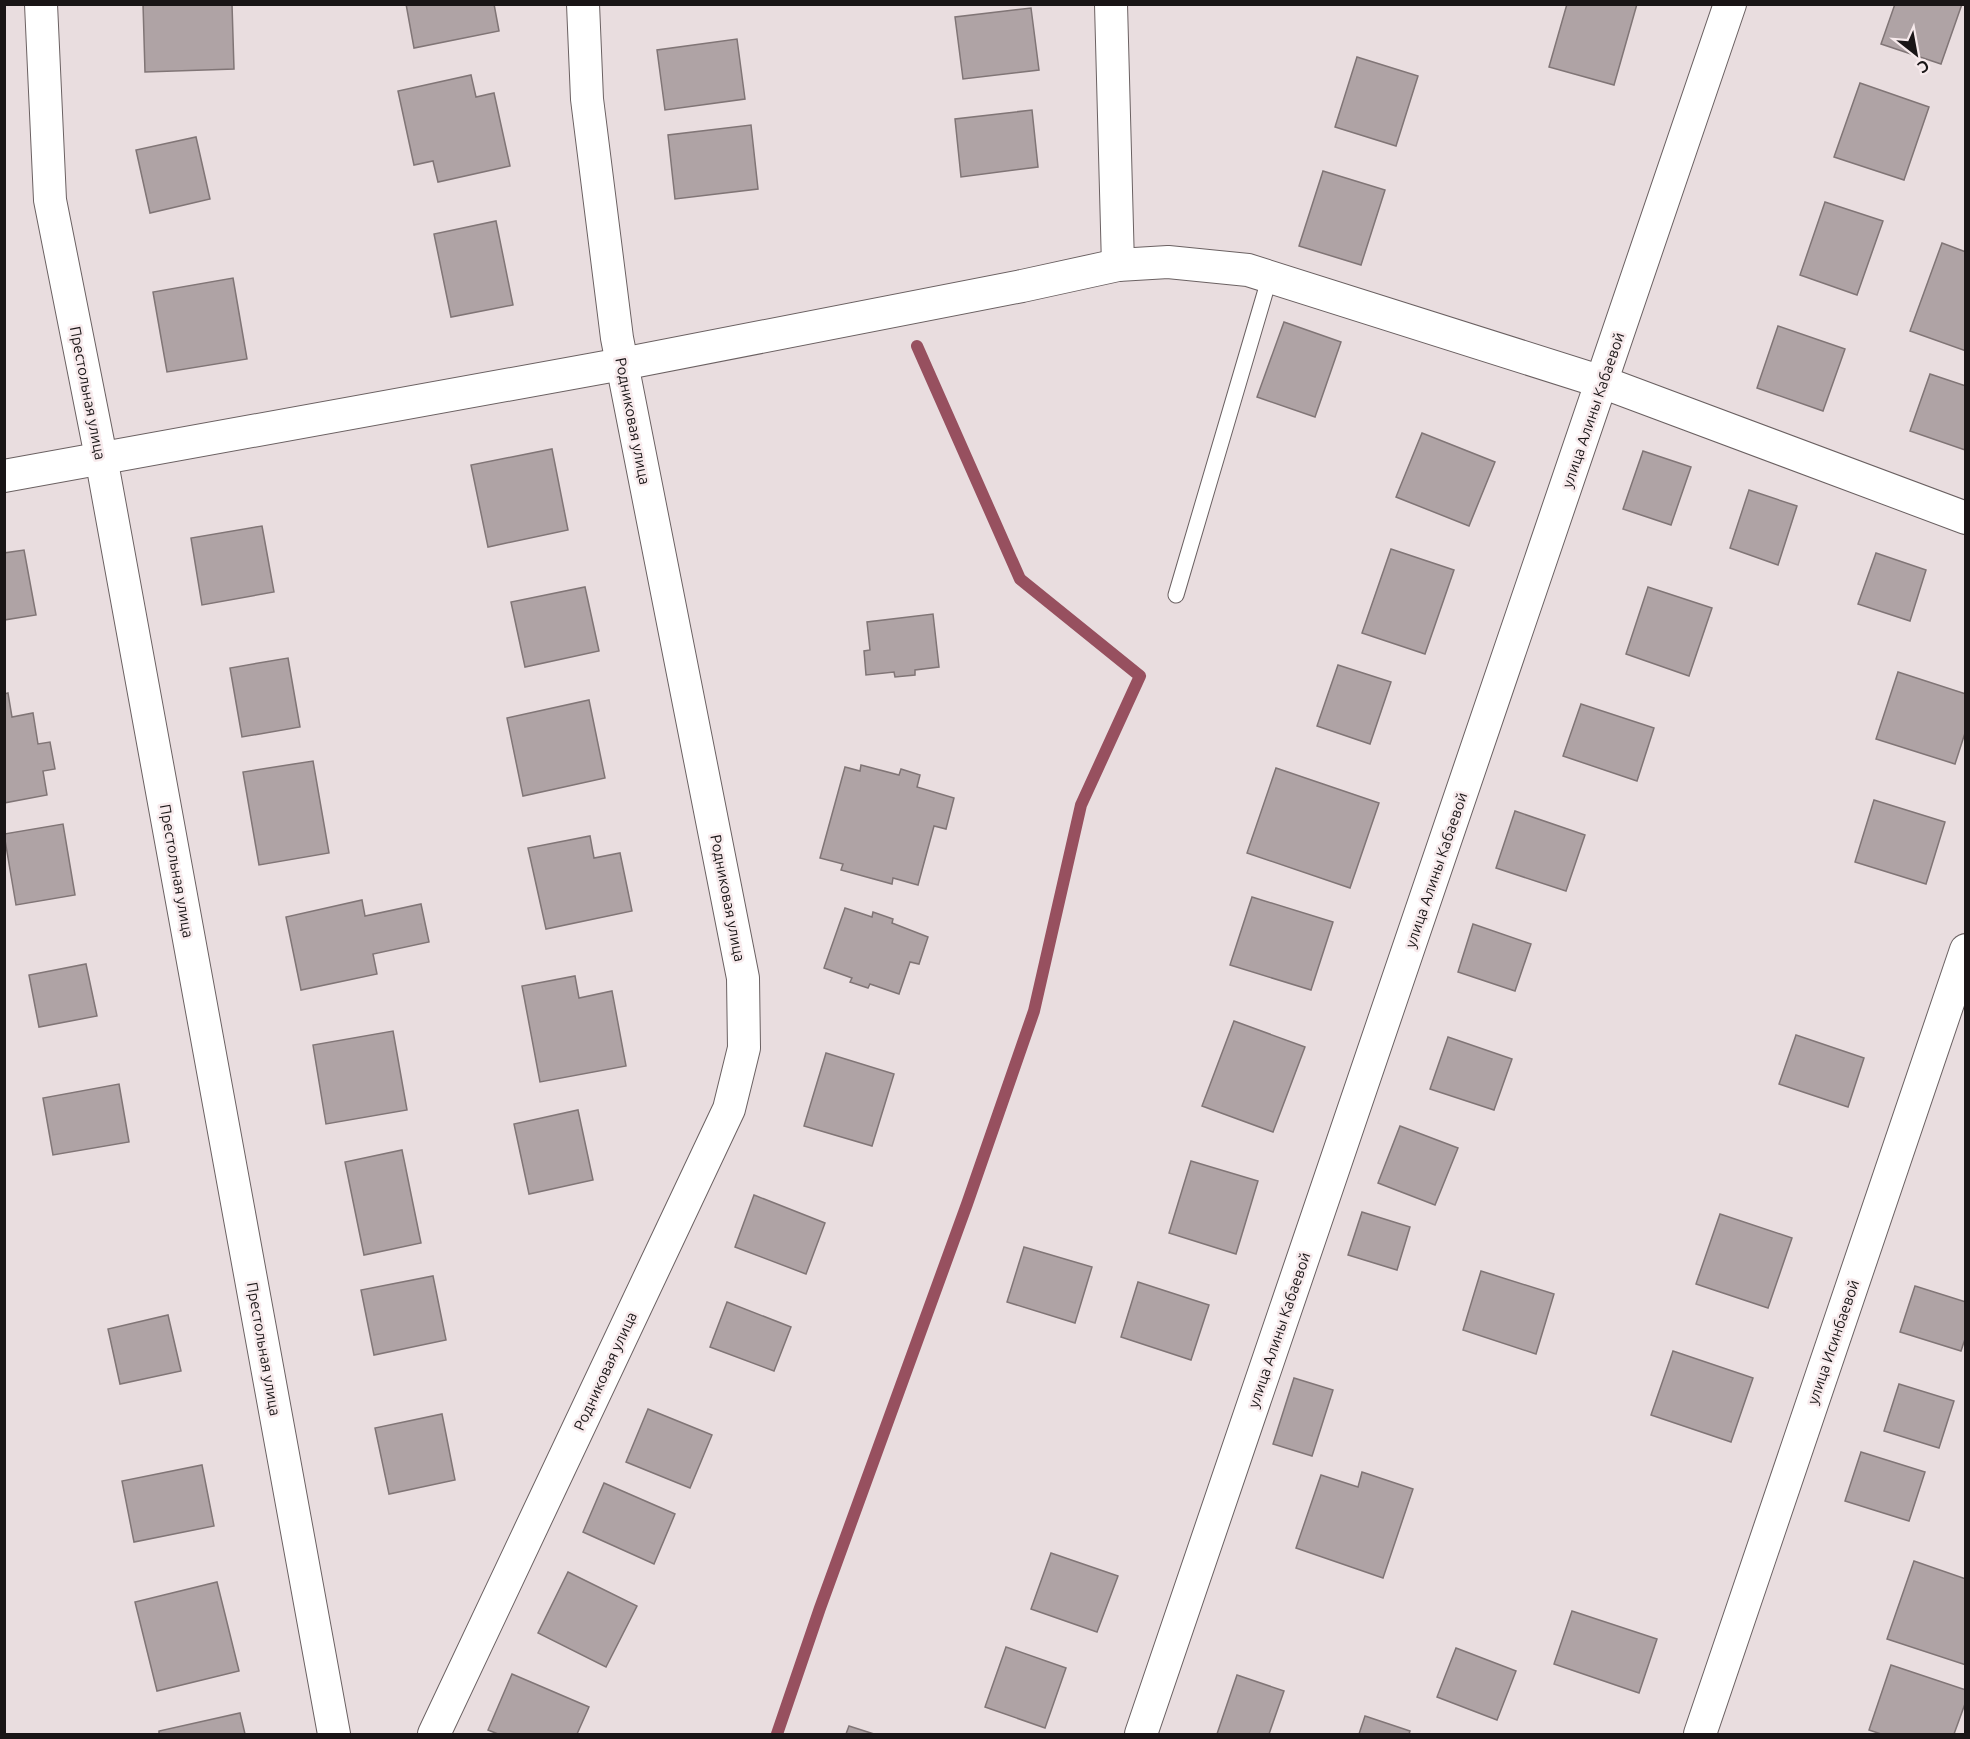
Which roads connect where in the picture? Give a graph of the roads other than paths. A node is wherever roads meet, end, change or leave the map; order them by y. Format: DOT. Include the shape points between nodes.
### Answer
graph roads {
  1 [pos="41,4"];
  2 [pos="583,4"];
  3 [pos="1111,4"];
  4 [pos="1730,4"];
  5 [pos="1118,265"];
  6 [pos="1270,276"];
  7 [pos="622,364"];
  8 [pos="1602,382"];
  9 [pos="101,457"];
  10 [pos="4,476"];
  11 [pos="1965,518"];
  12 [pos="1176,595"];
  13 [pos="1965,950"];
  14 [pos="334,1734"];
  15 [pos="434,1734"];
  16 [pos="1141,1734"];
  17 [pos="1700,1734"];
  1 -- 9 [label="street, Престольная улица" via="50,200"];
  2 -- 7 [label="street, Родниковая улица" via="587,99"];
  3 -- 5 [label="street"];
  4 -- 8 [label="street, улица Алины Кабаевой"];
  5 -- 6 [label="street" via="1168,262"];
  5 -- 7 [label="street"];
  6 -- 8 [label="street"];
  6 -- 12 [label="lane"];
  7 -- 9 [label="street"];
  7 -- 15 [label="street, Родниковая улица" via="743,978 744,1048 729,1109"];
  8 -- 11 [label="street"];
  8 -- 16 [label="street, улица Алины Кабаевой"];
  9 -- 10 [label="street"];
  9 -- 14 [label="street, Престольная улица"];
  13 -- 17 [label="street, улица Исинбаевой"];
}
